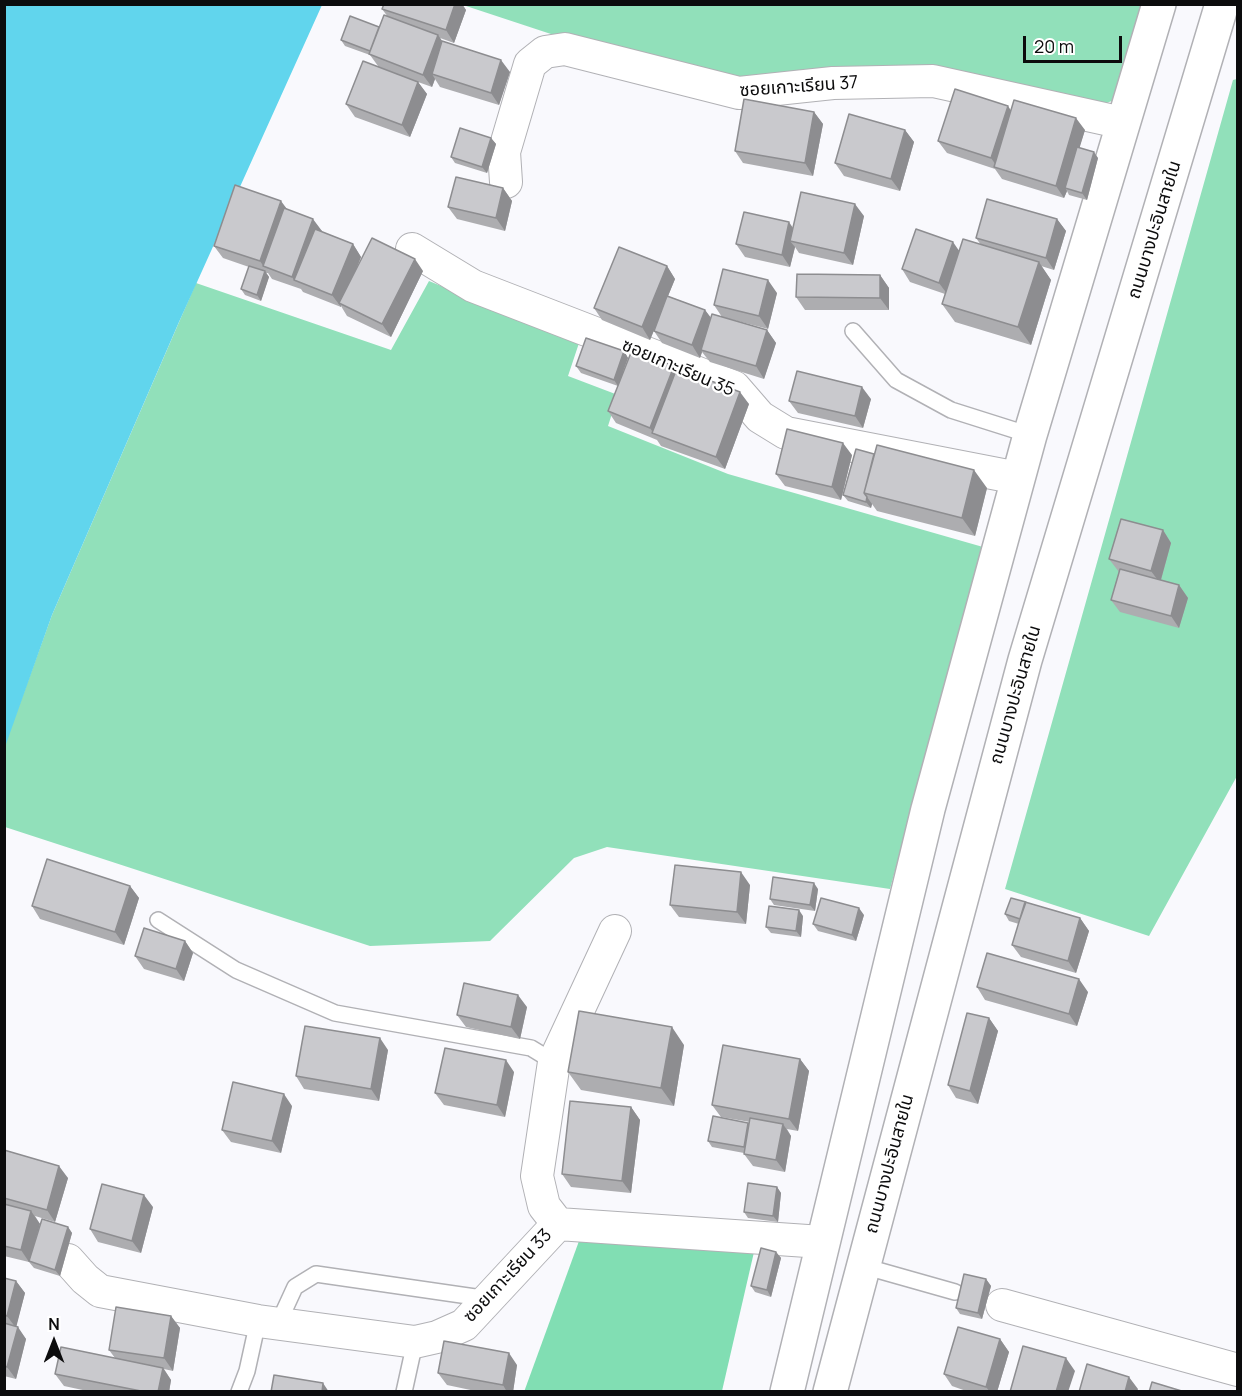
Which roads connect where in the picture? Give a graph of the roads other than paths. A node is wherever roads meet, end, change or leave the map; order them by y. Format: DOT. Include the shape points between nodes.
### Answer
graph roads {
  1 [pos="1159,4"];
  2 [pos="1222,4"];
  3 [pos="1123,123"];
  4 [pos="506,182"];
  5 [pos="412,249"];
  6 [pos="853,331"];
  7 [pos="1030,435"];
  8 [pos="1018,478"];
  9 [pos="158,920"];
  10 [pos="615,931"];
  11 [pos="554,1062"];
  12 [pos="558,1224"];
  13 [pos="822,1242"];
  14 [pos="68,1260"];
  15 [pos="863,1266"];
  16 [pos="955,1292"];
  17 [pos="489,1299"];
  18 [pos="1002,1305"];
  19 [pos="268,1322"];
  20 [pos="416,1342"];
  21 [pos="1238,1370"];
  22 [pos="239,1392"];
  23 [pos="404,1392"];
  24 [pos="787,1392"];
  25 [pos="830,1392"];
  1 -- 3 [label="main road"];
  2 -- 15 [label="main road, ถนนบางปะอินสายใน" via="1025,660"];
  3 -- 4 [label="street, ซอยเกาะเรียน 37" via="933,81 833,83 739,93 565,49 545,52 530,64 504,152"];
  3 -- 7 [label="main road"];
  5 -- 8 [label="street, ซอยเกาะเรียน 35" via="473,286 734,387 760,417 786,433"];
  6 -- 7 [label="lane" via="896,380 951,410"];
  7 -- 8 [label="main road"];
  8 -- 13 [label="main road" via="928,808"];
  9 -- 11 [label="lane" via="236,970 335,1013 531,1048"];
  10 -- 11 [label="street"];
  11 -- 12 [label="street" via="537,1176 544,1206"];
  12 -- 13 [label="street, ซอยเกาะเรียน 33"];
  12 -- 17 [label="street, ซอยเกาะเรียน 33"];
  13 -- 24 [label="main road"];
  14 -- 19 [label="street, ซอยเกาะเรียน 33" via="100,1291"];
  15 -- 16 [label="lane"];
  15 -- 25 [label="main road, ถนนบางปะอินสายใน"];
  17 -- 19 [label="lane" via="316,1274 295,1287"];
  17 -- 20 [label="street, ซอยเกาะเรียน 33" via="464,1325"];
  18 -- 21 [label="street"];
  19 -- 20 [label="street, ซอยเกาะเรียน 33"];
  19 -- 22 [label="lane"];
  20 -- 23 [label="lane"];
}
